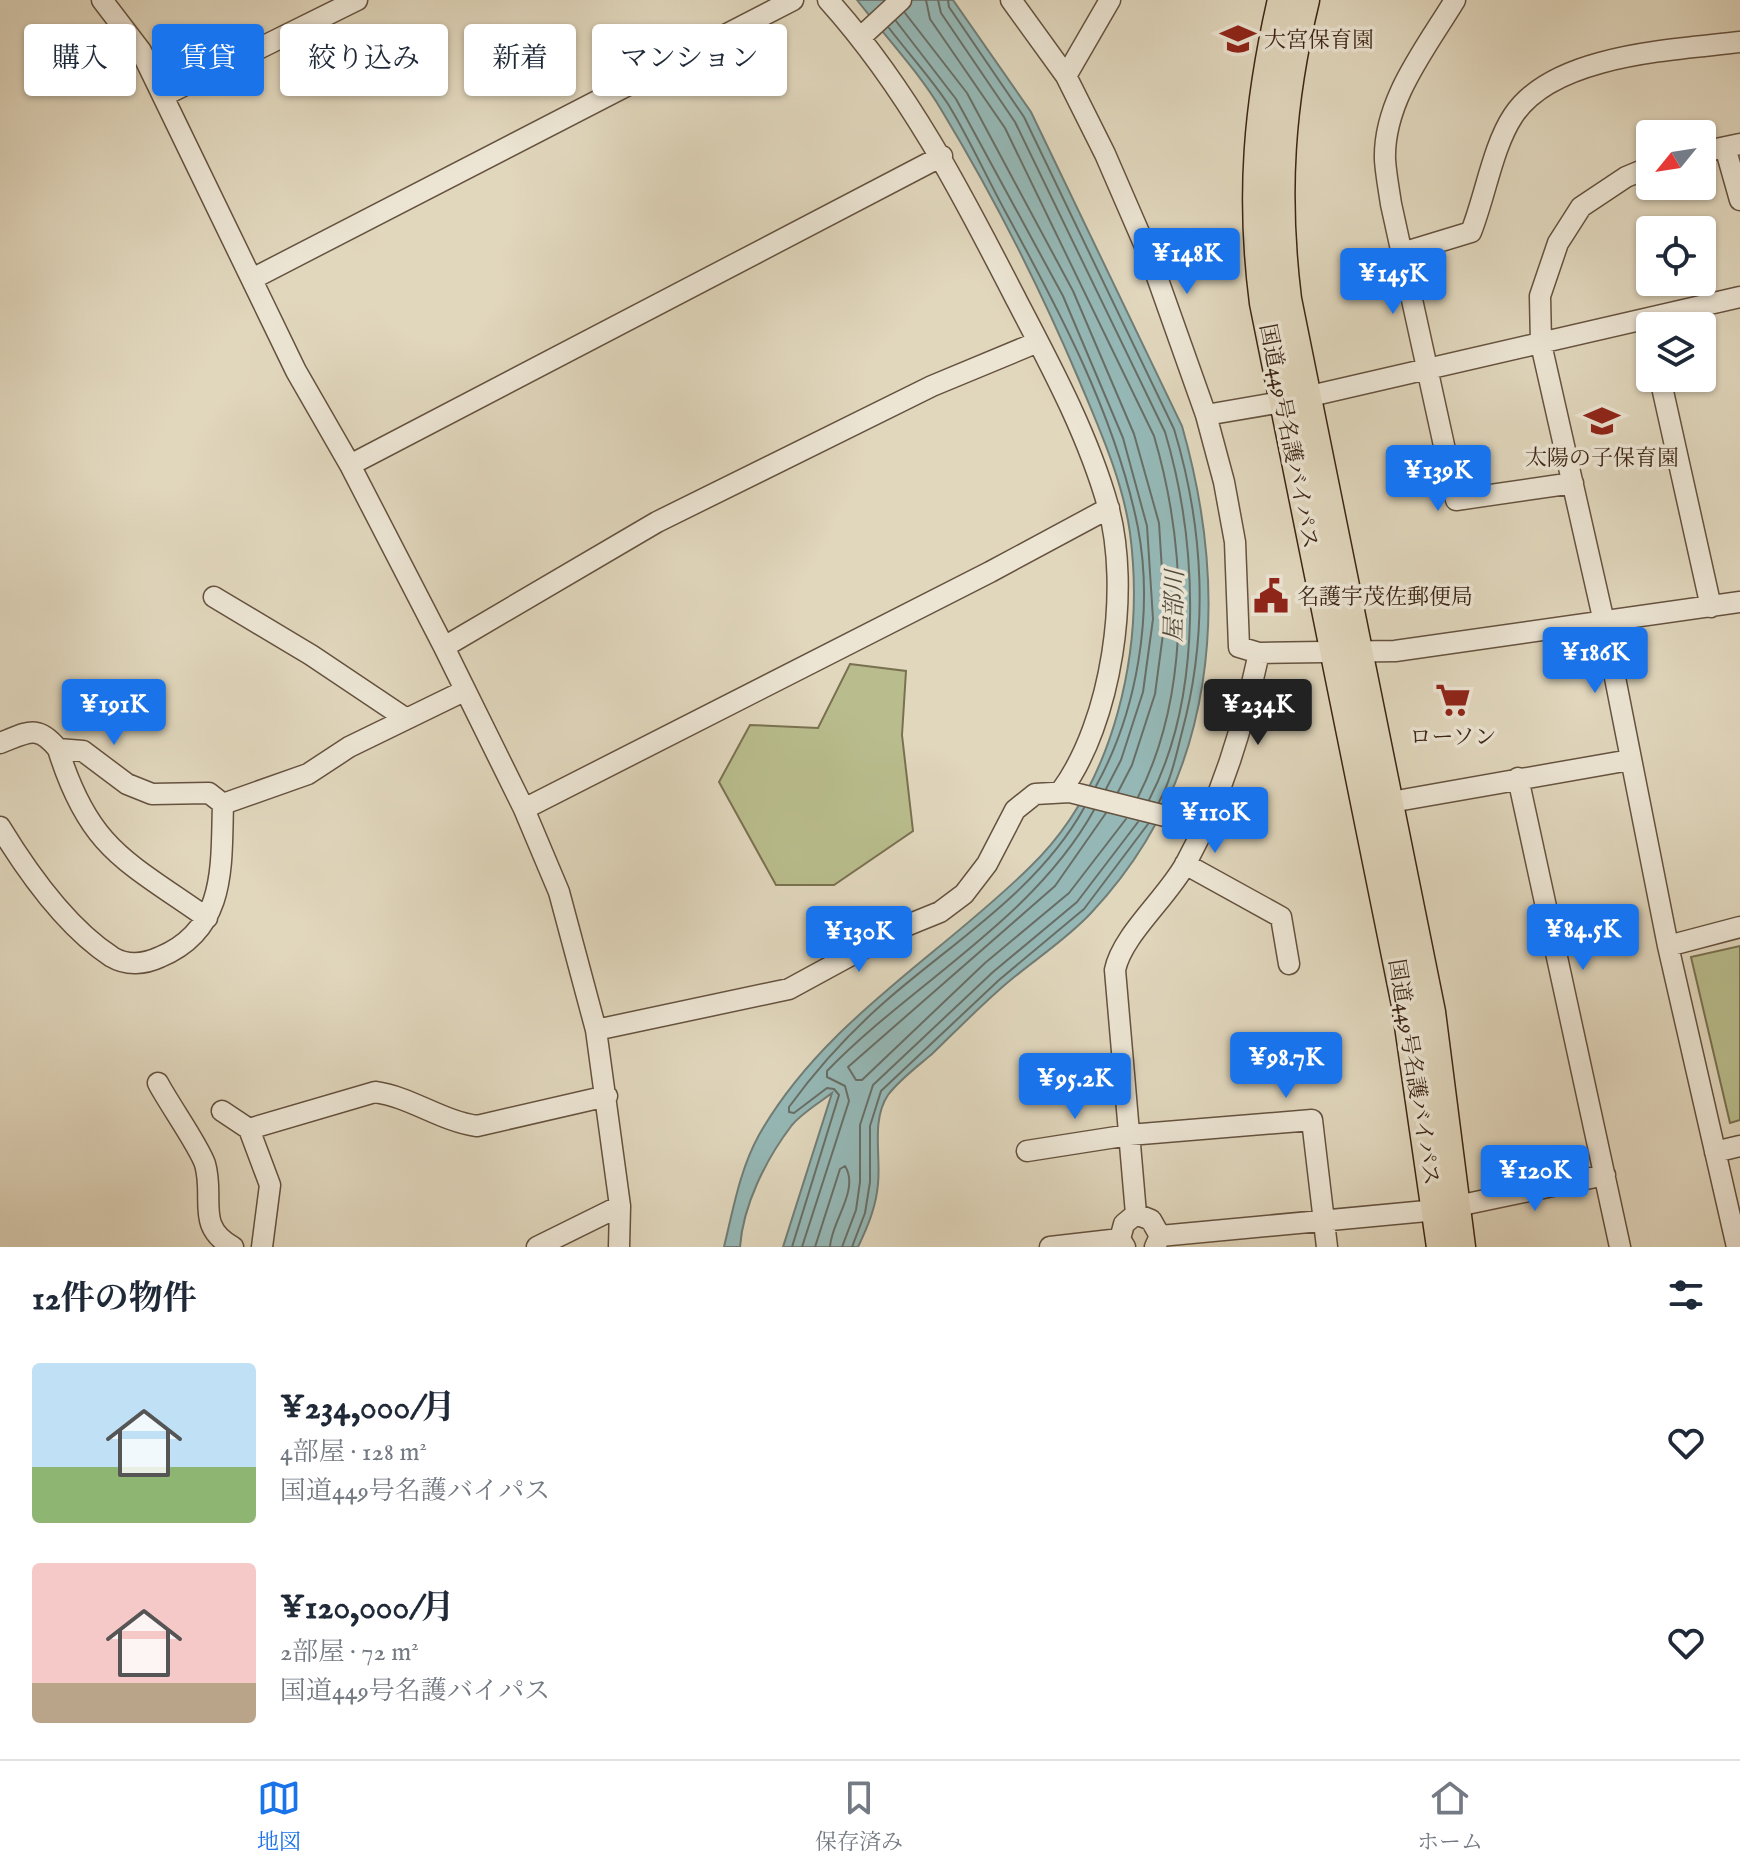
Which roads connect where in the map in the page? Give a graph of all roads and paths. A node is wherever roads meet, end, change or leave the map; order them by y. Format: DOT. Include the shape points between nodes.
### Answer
graph roads {
  1 [pos="102,0"];
  2 [pos="357,0"];
  3 [pos="793,0"];
  4 [pos="828,0"];
  5 [pos="901,0"];
  6 [pos="1011,0"];
  7 [pos="1110,0"];
  8 [pos="1455,0"];
  9 [pos="1300,5"];
  10 [pos="864,32"];
  11 [pos="1740,42"];
  12 [pos="264,46"];
  13 [pos="152,74"];
  14 [pos="1066,76"];
  15 [pos="163,96"];
  16 [pos="1733,145"];
  17 [pos="942,156"];
  18 [pos="1636,173"];
  19 [pos="1740,200"];
  20 [pos="1402,253"];
  21 [pos="252,279"];
  22 [pos="1740,297"];
  23 [pos="1694,312"];
  24 [pos="1636,329"];
  25 [pos="1038,342"];
  26 [pos="1541,344"];
  27 [pos="1427,370"];
  28 [pos="1663,392"];
  29 [pos="1294,399"];
  30 [pos="1206,415"];
  31 [pos="350,465"];
  32 [pos="1573,483"];
  33 [pos="1109,508"];
  34 [pos="214,597"];
  35 [pos="1740,602"];
  36 [pos="1711,607"];
  37 [pos="1604,622"];
  38 [pos="444,647"];
  39 [pos="1346,650"];
  40 [pos="1259,653"];
  41 [pos="464,691"];
  42 [pos="405,718"];
  43 [pos="0,743"];
  44 [pos="58,749"];
  45 [pos="1630,760"];
  46 [pos="1518,778"];
  47 [pos="1066,791"];
  48 [pos="1391,802"];
  49 [pos="223,804"];
  50 [pos="524,809"];
  51 [pos="1205,826"];
  52 [pos="0,827"];
  53 [pos="1185,864"];
  54 [pos="207,918"];
  55 [pos="1740,927"];
  56 [pos="1668,946"];
  57 [pos="1289,964"];
  58 [pos="596,1030"];
  59 [pos="158,1083"];
  60 [pos="607,1096"];
  61 [pos="222,1111"];
  62 [pos="249,1129"];
  63 [pos="1129,1135"];
  64 [pos="1740,1146"];
  65 [pos="1027,1151"];
  66 [pos="1715,1152"];
  67 [pos="1605,1175"];
  68 [pos="620,1206"];
  69 [pos="1447,1208"];
  70 [pos="1136,1214"];
  71 [pos="1325,1222"];
  72 [pos="1158,1241"];
  73 [pos="1122,1243"];
  74 [pos="233,1247"];
  75 [pos="262,1247"];
  76 [pos="537,1247"];
  77 [pos="619,1247"];
  78 [pos="1050,1247"];
  79 [pos="1327,1247"];
  80 [pos="1441,1247"];
  81 [pos="1461,1247"];
  82 [pos="1620,1247"];
  83 [pos="1737,1247"];
  1 -- 13 [label="street"];
  2 -- 12 [label="street"];
  3 -- 21 [label="street"];
  4 -- 10 [label="street"];
  5 -- 10 [label="street"];
  6 -- 14 [label="street"];
  7 -- 14 [label="street"];
  8 -- 20 [label="street" via="1410,73 1393,112 1385,157"];
  9 -- 29 [label="highway, 国道449号名護バイパス" via="1281,132 1279,217"];
  10 -- 17 [label="street"];
  11 -- 20 [label="street" via="1590,64 1556,82 1525,102 1509,122 1471,232"];
  14 -- 30 [label="street" via="1151,260"];
  15 -- 21 [label="street"];
  16 -- 19 [label="street"];
  17 -- 25 [label="street"];
  17 -- 31 [label="street"];
  18 -- 26 [label="street" via="1581,207 1558,243 1540,296"];
  20 -- 27 [label="street"];
  21 -- 31 [label="street"];
  22 -- 23 [label="street"];
  24 -- 26 [label="street"];
  25 -- 33 [label="street"];
  25 -- 38 [label="street" via="932,386 657,522"];
  26 -- 27 [label="street"];
  26 -- 32 [label="street"];
  27 -- 29 [label="street"];
  27 -- 32 [label="street" via="1456,500"];
  28 -- 36 [label="street"];
  29 -- 30 [label="street"];
  29 -- 39 [label="highway, 国道449号名護バイパス"];
  30 -- 40 [label="street" via="1235,542 1239,647"];
  31 -- 38 [label="street"];
  32 -- 37 [label="street"];
  33 -- 47 [label="street" via="1118,569 1117,619 1094,725"];
  33 -- 50 [label="street"];
  34 -- 42 [label="street"];
  35 -- 36 [label="street"];
  36 -- 37 [label="street"];
  37 -- 39 [label="street" via="1395,651"];
  37 -- 45 [label="street"];
  38 -- 41 [label="street"];
  39 -- 40 [label="street"];
  39 -- 48 [label="highway, 国道449号名護バイパス"];
  39 -- 69 [label="highway, 国道449号名護バイパス" via="1406,1005"];
  40 -- 51 [label="street" via="1242,729"];
  41 -- 42 [label="street"];
  41 -- 50 [label="street"];
  42 -- 49 [label="street" via="308,774"];
  43 -- 44 [label="street" via="32,731 46,734"];
  44 -- 49 [label="street" via="83,751 127,784 152,794 209,793"];
  44 -- 54 [label="street" via="71,790 107,847"];
  45 -- 46 [label="street"];
  45 -- 56 [label="street"];
  46 -- 48 [label="street"];
  46 -- 67 [label="street"];
  47 -- 51 [label="street"];
  47 -- 58 [label="street" via="1035,794 1015,810 987,864 964,894 940,912 789,989"];
  48 -- 69 [label="highway, 国道449号名護バイパス" via="1431,1012"];
  49 -- 54 [label="street" via="220,888"];
  50 -- 58 [label="street" via="559,892"];
  51 -- 53 [label="street"];
  52 -- 54 [label="street" via="58,907 113,958 129,963 162,956 179,947"];
  53 -- 57 [label="street" via="1281,917"];
  53 -- 63 [label="street" via="1118,955"];
  55 -- 56 [label="street"];
  56 -- 66 [label="street"];
  58 -- 60 [label="street"];
  59 -- 74 [label="street" via="205,1163 210,1226"];
  60 -- 62 [label="street" via="477,1126 375,1092"];
  60 -- 68 [label="street"];
  61 -- 62 [label="street"];
  62 -- 75 [label="street" via="270,1185"];
  63 -- 65 [label="street"];
  63 -- 70 [label="street"];
  63 -- 71 [label="street" via="1312,1120"];
  64 -- 66 [label="street"];
  66 -- 83 [label="street"];
  67 -- 69 [label="street"];
  67 -- 82 [label="street"];
  68 -- 76 [label="street"];
  68 -- 77 [label="street"];
  69 -- 71 [label="street"];
  69 -- 80 [label="highway, 国道449号名護バイパス"];
  69 -- 81 [label="highway, 国道449号名護バイパス"];
  70 -- 72 [label="street" via="1151,1220"];
  70 -- 73 [label="street" via="1124,1224"];
  71 -- 72 [label="street"];
  71 -- 79 [label="street"];
  73 -- 78 [label="street"];
}
